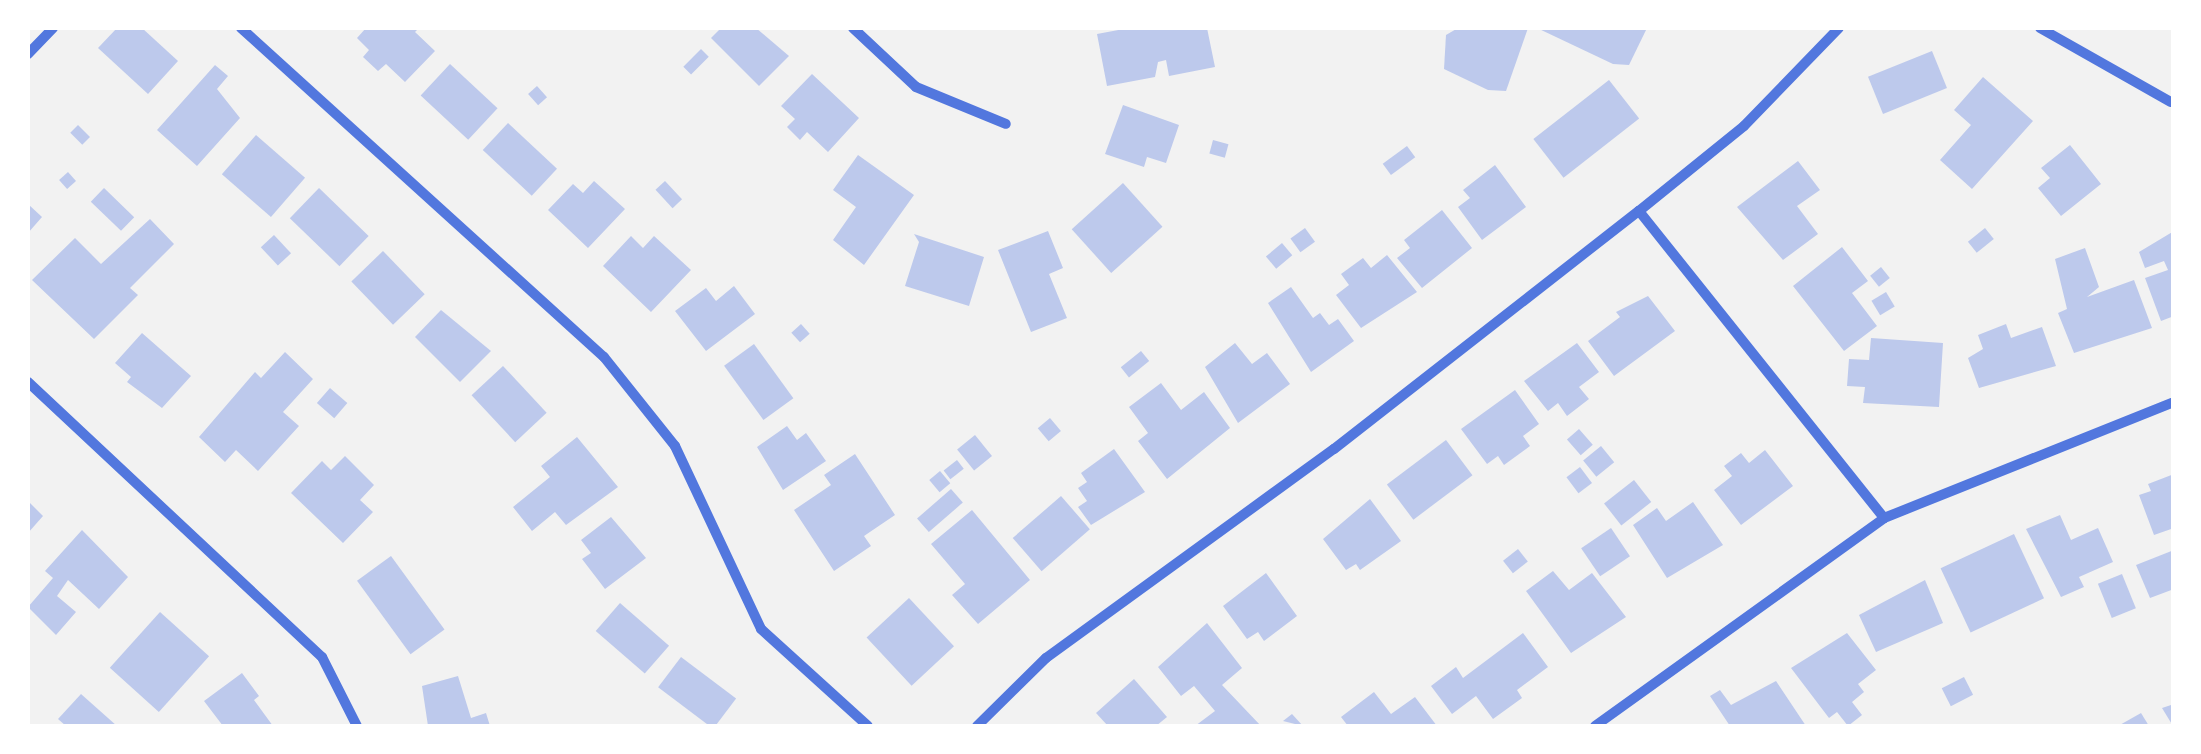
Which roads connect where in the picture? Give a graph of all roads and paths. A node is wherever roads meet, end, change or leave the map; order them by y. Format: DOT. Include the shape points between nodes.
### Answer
graph roads {
  1 [pos="53,28"];
  2 [pos="240,28"];
  3 [pos="853,28"];
  4 [pos="1838,28"];
  5 [pos="2040,28"];
  6 [pos="28,54"];
  7 [pos="2171,102"];
  8 [pos="1006,124"];
  9 [pos="1640,211"];
  10 [pos="28,382"];
  11 [pos="2174,402"];
  12 [pos="1884,518"];
  13 [pos="357,726"];
  14 [pos="868,726"];
  15 [pos="977,726"];
  16 [pos="1596,726"];
  1 -- 6 [label="street"];
  2 -- 14 [label="street" via="616,370 675,446 761,629"];
  3 -- 8 [label="street" via="916,86"];
  4 -- 9 [label="street" via="1744,126"];
  5 -- 7 [label="street"];
  9 -- 12 [label="street"];
  9 -- 15 [label="street" via="1334,450 1046,658"];
  10 -- 13 [label="street" via="322,657"];
  11 -- 12 [label="street"];
  12 -- 16 [label="street"];
}
